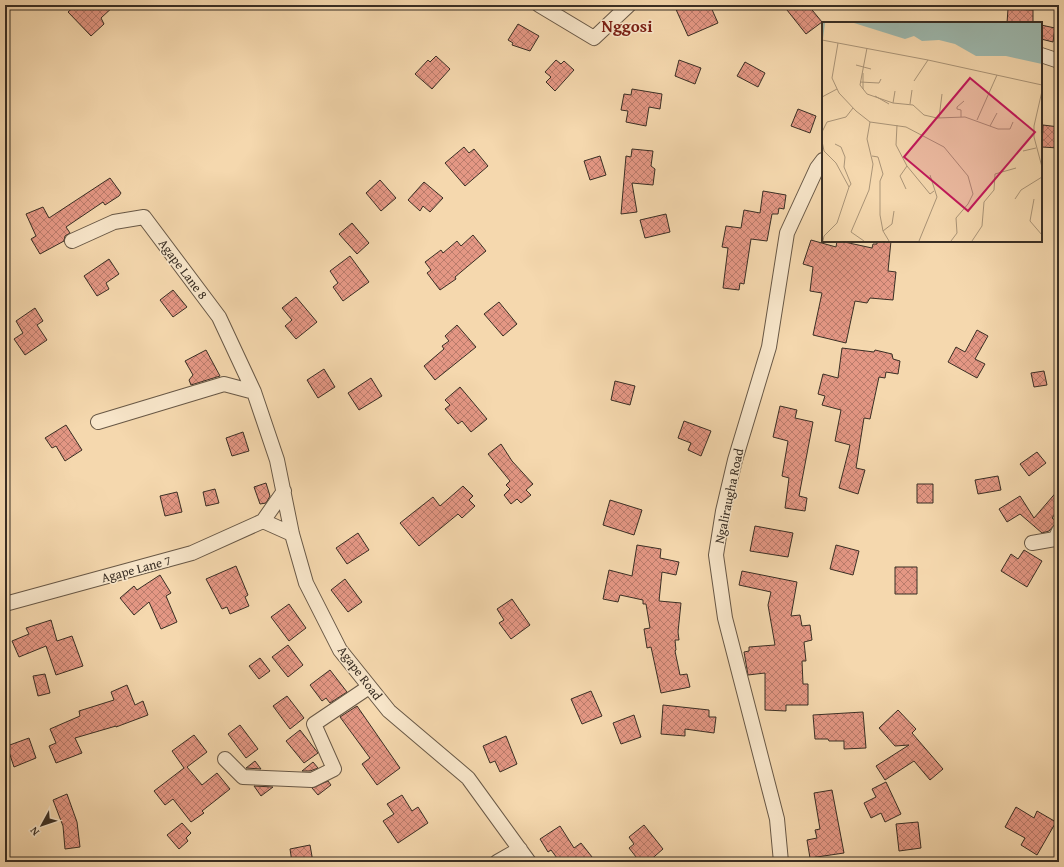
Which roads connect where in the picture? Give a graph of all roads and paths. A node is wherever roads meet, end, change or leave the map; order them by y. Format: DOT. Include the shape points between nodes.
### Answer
graph roads {
  1 [pos="539,5"];
  2 [pos="629,5"];
  3 [pos="1042,55"];
  4 [pos="1059,60"];
  5 [pos="822,161"];
  6 [pos="72,241"];
  7 [pos="254,392"];
  8 [pos="98,422"];
  9 [pos="284,491"];
  10 [pos="263,521"];
  11 [pos="1059,531"];
  12 [pos="292,534"];
  13 [pos="1032,544"];
  14 [pos="5,604"];
  15 [pos="369,686"];
  16 [pos="225,759"];
  17 [pos="520,850"];
  18 [pos="497,862"];
  19 [pos="530,862"];
  20 [pos="781,862"];
  1 -- 2 [label="street" via="594,38"];
  3 -- 4 [label="street"];
  5 -- 20 [label="street, Ngaliraugha Road" via="787,233 769,347 735,460 716,555 725,618 777,819"];
  6 -- 7 [label="street, Agape Lane 8" via="114,222 144,217 219,317"];
  7 -- 8 [label="street" via="224,384"];
  7 -- 9 [label="street, Agape Road" via="277,460"];
  9 -- 10 [label="street"];
  9 -- 12 [label="street, Agape Road"];
  10 -- 12 [label="street"];
  10 -- 14 [label="street, Agape Lane 7" via="192,553"];
  11 -- 13 [label="street" via="1055,539"];
  12 -- 15 [label="street, Agape Road" via="306,583 340,650"];
  15 -- 16 [label="street" via="314,724 334,769 312,780 243,777"];
  15 -- 17 [label="street, Agape Road" via="389,711 468,778"];
  17 -- 18 [label="street"];
  17 -- 19 [label="street, Agape Road"];
}
